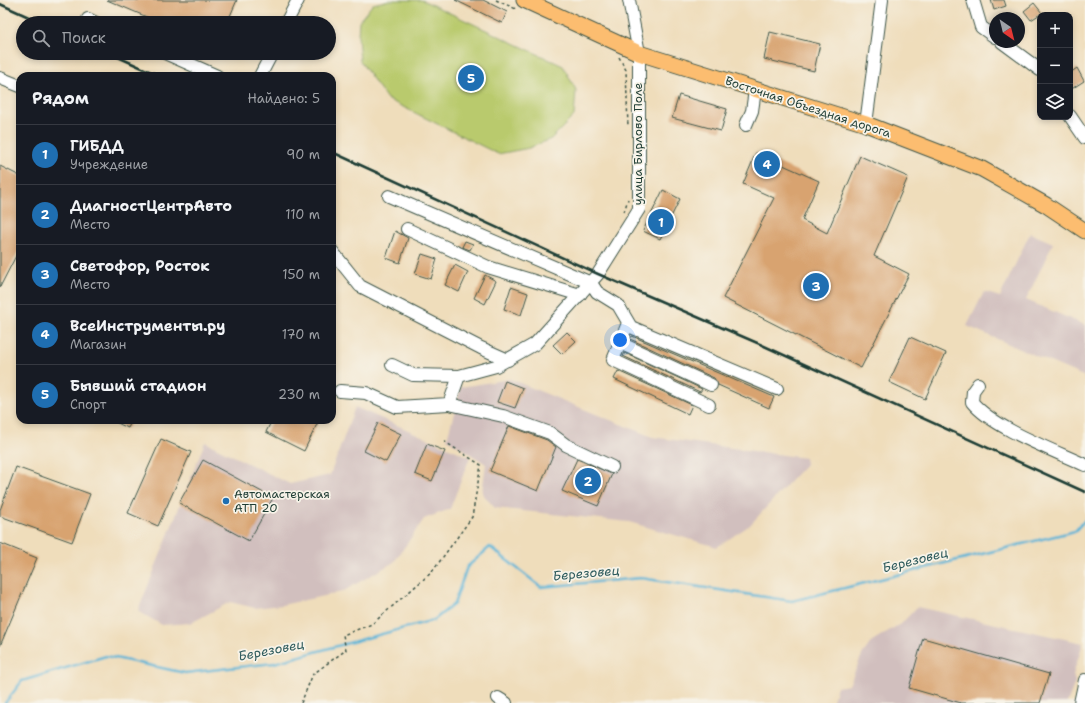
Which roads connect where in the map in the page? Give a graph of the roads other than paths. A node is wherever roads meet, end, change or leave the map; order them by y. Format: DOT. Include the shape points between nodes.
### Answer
graph roads {
  1 [pos="298,0"];
  2 [pos="629,0"];
  3 [pos="882,0"];
  4 [pos="973,0"];
  5 [pos="520,5"];
  6 [pos="290,16"];
  7 [pos="989,32"];
  8 [pos="1010,48"];
  9 [pos="639,52"];
  10 [pos="181,60"];
  11 [pos="268,60"];
  12 [pos="1037,68"];
  13 [pos="209,72"];
  14 [pos="262,72"];
  15 [pos="0,78"];
  16 [pos="16,84"];
  17 [pos="756,90"];
  18 [pos="1073,120"];
  19 [pos="866,124"];
  20 [pos="746,125"];
  21 [pos="1085,138"];
  22 [pos="389,196"];
  23 [pos="407,229"];
  24 [pos="1085,231"];
  25 [pos="336,256"];
  26 [pos="591,283"];
  27 [pos="580,295"];
  28 [pos="628,323"];
  29 [pos="620,344"];
  30 [pos="508,360"];
  31 [pos="392,365"];
  32 [pos="459,376"];
  33 [pos="978,384"];
  34 [pos="711,385"];
  35 [pos="777,389"];
  36 [pos="340,391"];
  37 [pos="449,404"];
  38 [pos="709,405"];
  39 [pos="1085,465"];
  40 [pos="612,468"];
  41 [pos="1085,680"];
  42 [pos="1080,703"];
  1 -- 6 [label="street"];
  2 -- 9 [label="street, улица Бирлово Поле"];
  3 -- 19 [label="street"];
  4 -- 7 [label="street" via="981,26"];
  5 -- 9 [label="main road, Восточная Объездная дорога"];
  8 -- 12 [label="street"];
  9 -- 17 [label="main road, Восточная Объездная дорога"];
  9 -- 26 [label="street, улица Бирлово Поле" via="639,209"];
  10 -- 13 [label="street"];
  11 -- 14 [label="street"];
  15 -- 16 [label="street"];
  17 -- 19 [label="main road, Восточная Объездная дорога"];
  17 -- 20 [label="street"];
  18 -- 21 [label="street"];
  19 -- 24 [label="main road, Восточная Объездная дорога" via="982,169 1046,205"];
  22 -- 26 [label="street"];
  23 -- 27 [label="street" via="488,267"];
  25 -- 30 [label="street" via="360,286"];
  26 -- 27 [label="street, улица Бирлово Поле"];
  26 -- 28 [label="street" via="597,292 618,305"];
  27 -- 30 [label="street, улица Бирлово Поле" via="535,344"];
  28 -- 29 [label="street"];
  28 -- 35 [label="street" via="631,327"];
  29 -- 34 [label="street"];
  29 -- 38 [label="street" via="613,360"];
  30 -- 32 [label="street, улица Бирлово Поле"];
  31 -- 32 [label="street, улица Бирлово Поле" via="413,375"];
  32 -- 37 [label="street"];
  33 -- 39 [label="street" via="973,390 972,402 978,410 1002,426"];
  36 -- 37 [label="street" via="366,393 397,407"];
  37 -- 40 [label="street" via="503,416 550,433 566,445"];
  41 -- 42 [label="street"];
}
